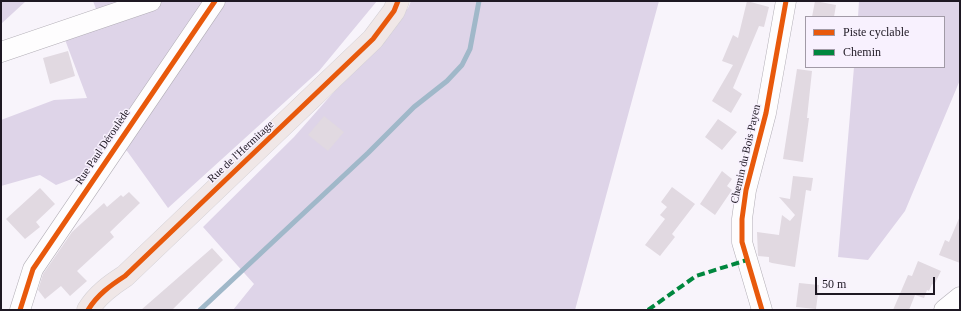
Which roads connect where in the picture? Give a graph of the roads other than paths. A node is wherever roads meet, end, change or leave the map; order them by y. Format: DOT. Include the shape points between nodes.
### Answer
graph roads {
  1 [pos="151,1"];
  2 [pos="215,1"];
  3 [pos="398,1"];
  4 [pos="786,1"];
  5 [pos="1,52"];
  6 [pos="125,276"];
  7 [pos="960,296"];
  8 [pos="20,310"];
  9 [pos="88,310"];
  10 [pos="93,310"];
  11 [pos="762,310"];
  12 [pos="944,310"];
  1 -- 5 [label="street"];
  2 -- 8 [label="street, Rue Paul Déroulède" via="33,269"];
  3 -- 6 [label="main road, Rue de l'Hermitage" via="374,39"];
  4 -- 11 [label="street, Chemin du Bois Payen" via="766,113 746,190 742,219 742,242"];
  6 -- 9 [label="main road, Rue de l'Hermitage" via="94,300"];
  6 -- 10 [label="main road, Rue de l'Hermitage" via="117,289"];
  7 -- 12 [label="street"];
}
